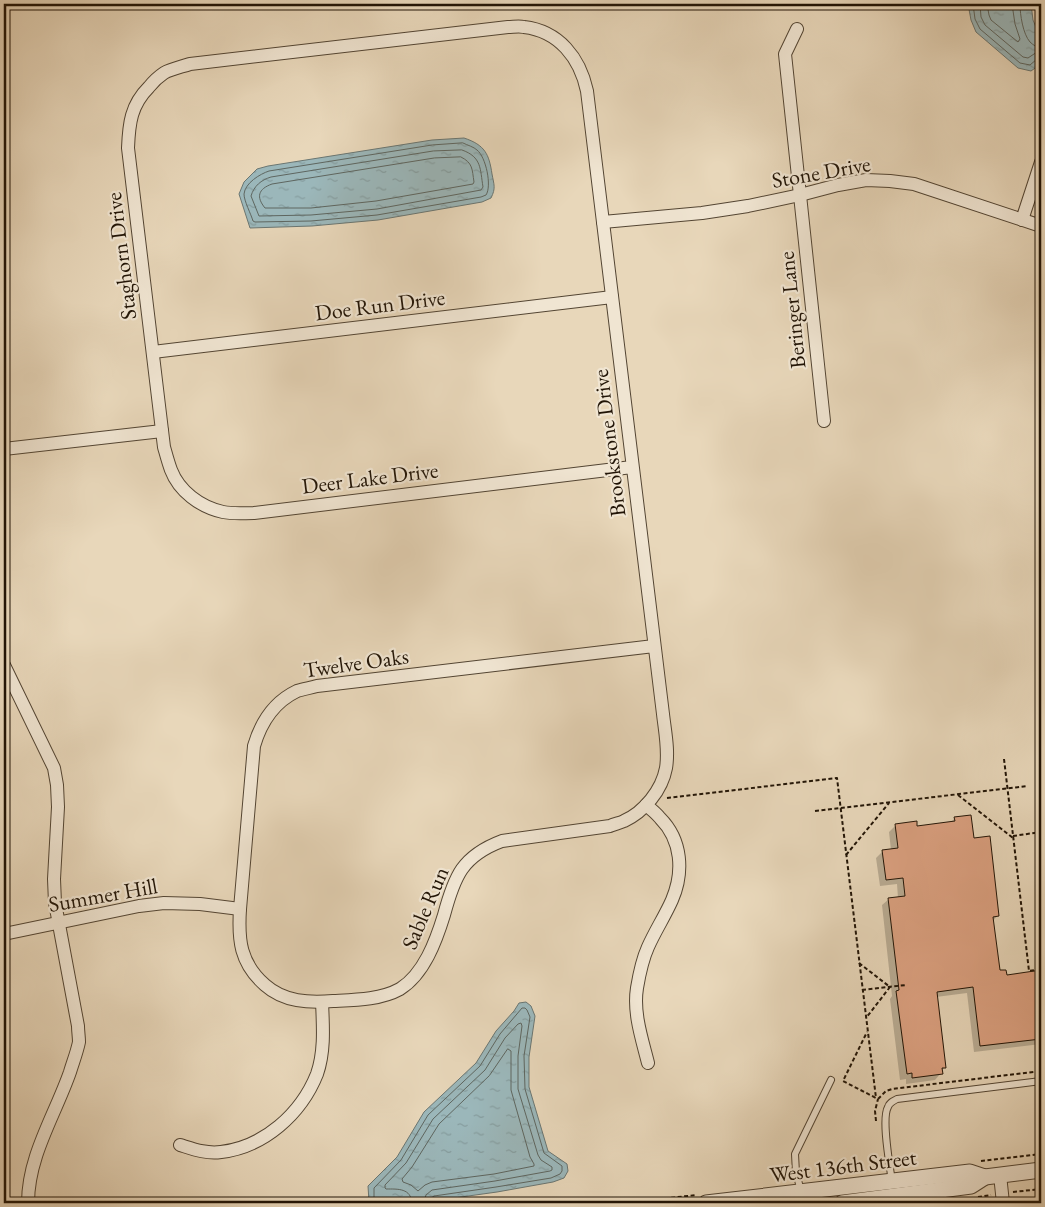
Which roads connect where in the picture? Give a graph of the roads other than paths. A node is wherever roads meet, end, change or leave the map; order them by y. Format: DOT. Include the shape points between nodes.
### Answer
graph roads {
  1 [pos="797,29"];
  2 [pos="153,82"];
  3 [pos="1041,162"];
  4 [pos="800,195"];
  5 [pos="1022,220"];
  6 [pos="602,222"];
  7 [pos="1041,226"];
  8 [pos="612,297"];
  9 [pos="153,352"];
  10 [pos="824,421"];
  11 [pos="162,431"];
  12 [pos="4,449"];
  13 [pos="632,467"];
  14 [pos="654,646"];
  15 [pos="4,665"];
  16 [pos="649,807"];
  17 [pos="240,909"];
  18 [pos="58,923"];
  19 [pos="4,934"];
  20 [pos="322,1002"];
  21 [pos="648,1063"];
  22 [pos="830,1080"];
  23 [pos="1041,1080"];
  24 [pos="180,1145"];
  25 [pos="1041,1170"];
  26 [pos="992,1176"];
  27 [pos="892,1182"];
  28 [pos="802,1198"];
  29 [pos="1003,1198"];
  30 [pos="28,1203"];
  31 [pos="706,1203"];
  32 [pos="842,1203"];
  1 -- 4 [label="street, Beringer Lane" via="785,54"];
  2 -- 6 [label="street, Brookstone Drive" via="164,73 197,63 508,27 542,31 555,38 582,72"];
  2 -- 9 [label="street, Staghorn Drive" via="138,100 132,114 128,148"];
  3 -- 5 [label="street"];
  4 -- 5 [label="street, Stone Drive" via="866,180 898,182 914,184"];
  4 -- 6 [label="street, Stone Drive" via="702,213"];
  4 -- 10 [label="street, Beringer Lane"];
  5 -- 7 [label="street, Stone Drive"];
  6 -- 8 [label="street, Brookstone Drive"];
  8 -- 9 [label="street, Doe Run Drive"];
  8 -- 13 [label="street, Brookstone Drive"];
  9 -- 11 [label="street, Staghorn Drive"];
  11 -- 12 [label="street"];
  11 -- 13 [label="street, Deer Lake Drive" via="171,470 186,492 197,502 236,514"];
  13 -- 14 [label="street, Brookstone Drive"];
  14 -- 16 [label="street, Brookstone Drive" via="664,722 666,769"];
  14 -- 17 [label="street, Twelve Oaks" via="317,686 299,690 286,698 266,718 254,746"];
  15 -- 18 [label="street" via="54,768 58,807 54,879"];
  16 -- 20 [label="street, Sable Run" via="610,826 502,841 486,847 462,870 428,957 412,978 386,994"];
  16 -- 21 [label="street" via="671,834 680,867 673,898 647,948 637,990 637,1018"];
  17 -- 18 [label="street, Summer Hill" via="164,903"];
  17 -- 20 [label="street, Sable Run" via="243,955 258,979 281,996"];
  18 -- 19 [label="street, Summer Hill"];
  18 -- 30 [label="street" via="79,1041 65,1086 35,1159"];
  20 -- 24 [label="street" via="323,1039 317,1073 305,1098 285,1122 241,1148 202,1152"];
  22 -- 28 [label="lane" via="795,1154"];
  23 -- 27 [label="lane" via="892,1102 885,1118"];
  25 -- 26 [label="street, West 136th Street"];
  26 -- 27 [label="street, West 136th Street" via="970,1172"];
  26 -- 29 [label="street"];
  26 -- 32 [label="street, West 136th Street" via="971,1186"];
  27 -- 28 [label="street, West 136th Street"];
  28 -- 31 [label="street, West 136th Street"];
}
